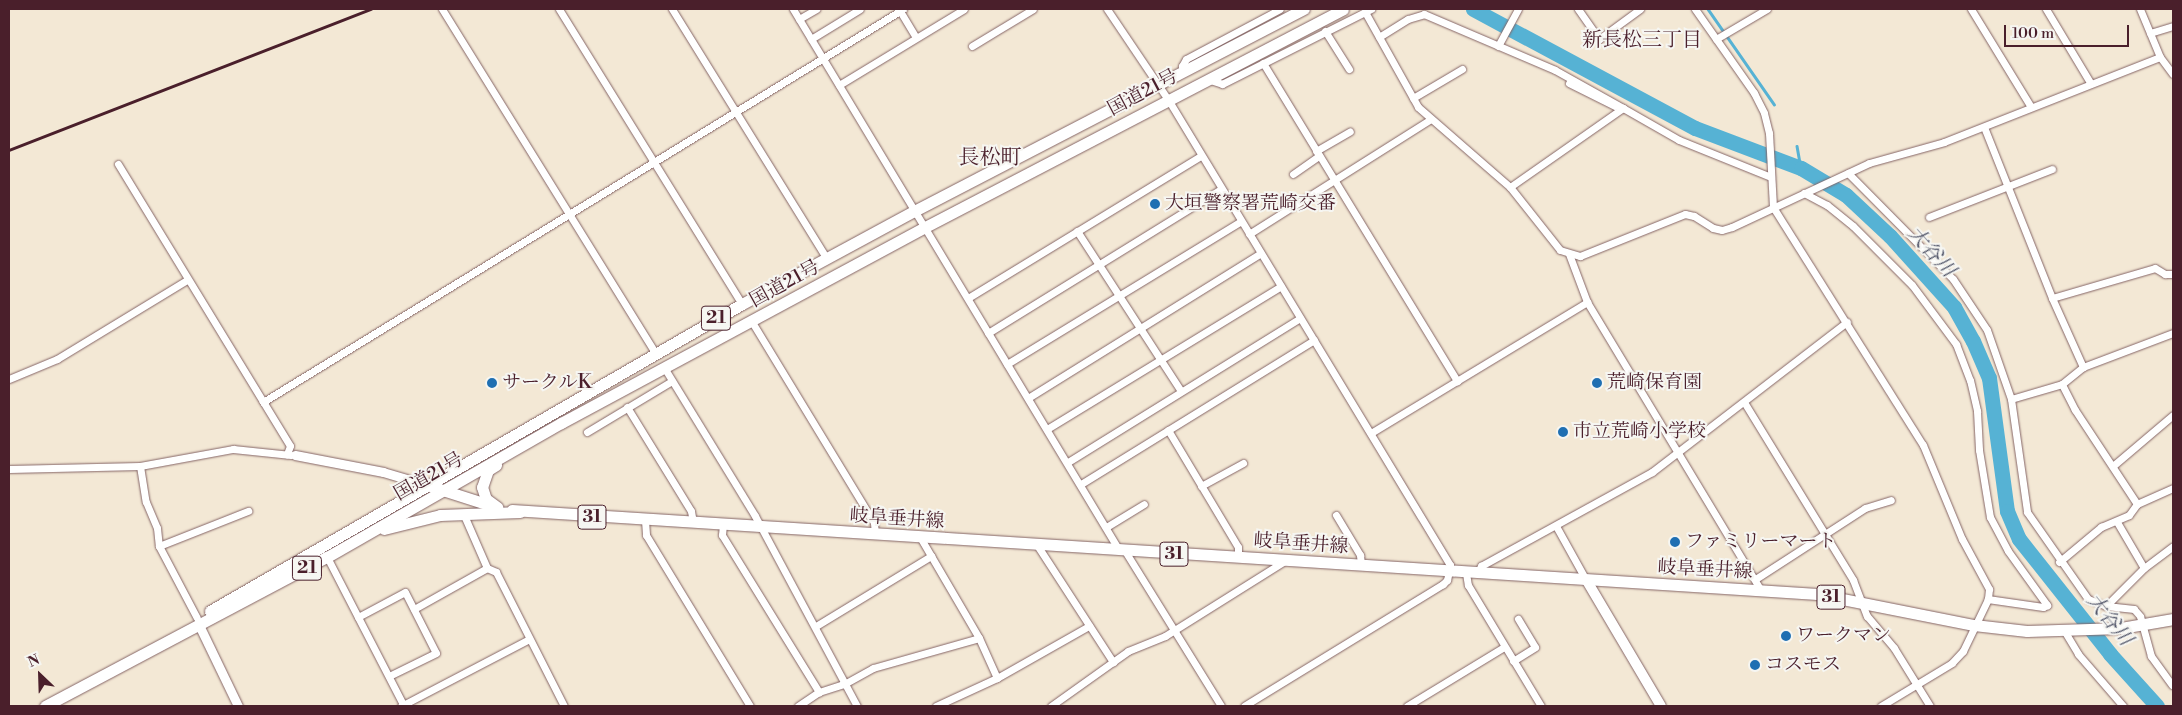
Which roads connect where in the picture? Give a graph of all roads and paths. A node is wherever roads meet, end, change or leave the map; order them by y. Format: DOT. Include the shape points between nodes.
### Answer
graph roads {
  1 [pos="442,9"];
  2 [pos="559,9"];
  3 [pos="672,9"];
  4 [pos="793,9"];
  5 [pos="816,9"];
  6 [pos="860,9"];
  7 [pos="964,9"];
  8 [pos="1033,9"];
  9 [pos="1107,9"];
  10 [pos="1280,9"];
  11 [pos="1304,9"];
  12 [pos="1343,9"];
  13 [pos="1578,9"];
  14 [pos="1640,9"];
  15 [pos="1695,9"];
  16 [pos="1767,9"];
  17 [pos="1971,9"];
  18 [pos="2046,9"];
  19 [pos="2140,9"];
  20 [pos="901,10"];
  21 [pos="1517,10"];
  22 [pos="1368,11"];
  23 [pos="799,19"];
  24 [pos="2173,26"];
  25 [pos="1325,31"];
  26 [pos="2150,33"];
  27 [pos="1379,37"];
  28 [pos="916,38"];
  29 [pos="811,39"];
  30 [pos="1716,39"];
  31 [pos="1499,44"];
  32 [pos="972,46"];
  33 [pos="2160,57"];
  34 [pos="823,59"];
  35 [pos="1263,63"];
  36 [pos="1349,69"];
  37 [pos="1462,69"];
  38 [pos="1183,72"];
  39 [pos="2173,74"];
  40 [pos="1207,79"];
  41 [pos="2090,84"];
  42 [pos="839,85"];
  43 [pos="1159,85"];
  44 [pos="1413,98"];
  45 [pos="1169,100"];
  46 [pos="2031,107"];
  47 [pos="1623,108"];
  48 [pos="737,113"];
  49 [pos="1431,119"];
  50 [pos="1984,127"];
  51 [pos="1350,131"];
  52 [pos="1318,153"];
  53 [pos="1201,156"];
  54 [pos="118,164"];
  55 [pos="653,164"];
  56 [pos="2052,169"];
  57 [pos="1293,174"];
  58 [pos="1770,174"];
  59 [pos="1845,174"];
  60 [pos="1334,181"];
  61 [pos="2008,185"];
  62 [pos="1510,187"];
  63 [pos="1221,189"];
  64 [pos="1806,192"];
  65 [pos="1773,208"];
  66 [pos="914,211"];
  67 [pos="570,215"];
  68 [pos="1929,217"];
  69 [pos="1241,222"];
  70 [pos="925,227"];
  71 [pos="1077,231"];
  72 [pos="1249,234"];
  73 [pos="1261,253"];
  74 [pos="1569,254"];
  75 [pos="827,259"];
  76 [pos="1098,264"];
  77 [pos="2173,274"];
  78 [pos="188,280"];
  79 [pos="1281,286"];
  80 [pos="1120,297"];
  81 [pos="968,298"];
  82 [pos="2052,298"];
  83 [pos="1587,302"];
  84 [pos="742,304"];
  85 [pos="1300,318"];
  86 [pos="752,322"];
  87 [pos="1847,322"];
  88 [pos="1140,327"];
  89 [pos="988,333"];
  90 [pos="2173,333"];
  91 [pos="1314,340"];
  92 [pos="655,353"];
  93 [pos="1161,360"];
  94 [pos="1007,364"];
  95 [pos="2084,367"];
  96 [pos="665,370"];
  97 [pos="9,379"];
  98 [pos="672,381"];
  99 [pos="1458,382"];
  100 [pos="2062,384"];
  101 [pos="1181,391"];
  102 [pos="1028,398"];
  103 [pos="2011,399"];
  104 [pos="263,402"];
  105 [pos="1744,402"];
  106 [pos="627,407"];
  107 [pos="2173,415"];
  108 [pos="561,423"];
  109 [pos="1047,429"];
  110 [pos="1168,430"];
  111 [pos="587,432"];
  112 [pos="1371,433"];
  113 [pos="1679,452"];
  114 [pos="291,455"];
  115 [pos="1068,462"];
  116 [pos="1243,463"];
  117 [pos="2114,465"];
  118 [pos="140,466"];
  119 [pos="9,469"];
  120 [pos="427,484"];
  121 [pos="1081,484"];
  122 [pos="1201,486"];
  123 [pos="2173,488"];
  124 [pos="443,490"];
  125 [pos="1891,500"];
  126 [pos="1144,504"];
  127 [pos="2138,504"];
  128 [pos="497,507"];
  129 [pos="248,511"];
  130 [pos="520,512"];
  131 [pos="462,513"];
  132 [pos="1336,515"];
  133 [pos="645,520"];
  134 [pos="693,522"];
  135 [pos="2117,522"];
  136 [pos="722,525"];
  137 [pos="1108,526"];
  138 [pos="1556,526"];
  139 [pos="761,528"];
  140 [pos="875,535"];
  141 [pos="1826,536"];
  142 [pos="920,538"];
  143 [pos="348,545"];
  144 [pos="1037,545"];
  145 [pos="159,546"];
  146 [pos="2173,546"];
  147 [pos="1122,551"];
  148 [pos="931,556"];
  149 [pos="327,557"];
  150 [pos="1238,557"];
  151 [pos="1286,560"];
  152 [pos="2060,562"];
  153 [pos="1360,565"];
  154 [pos="487,568"];
  155 [pos="2144,568"];
  156 [pos="1449,571"];
  157 [pos="1466,573"];
  158 [pos="1478,573"];
  159 [pos="1757,578"];
  160 [pos="1587,582"];
  161 [pos="1761,590"];
  162 [pos="1988,599"];
  163 [pos="1861,601"];
  164 [pos="2106,606"];
  165 [pos="414,609"];
  166 [pos="358,617"];
  167 [pos="1518,619"];
  168 [pos="2173,619"];
  169 [pos="198,622"];
  170 [pos="1974,625"];
  171 [pos="2143,625"];
  172 [pos="816,626"];
  173 [pos="1089,626"];
  174 [pos="1175,630"];
  175 [pos="2068,632"];
  176 [pos="980,638"];
  177 [pos="529,639"];
  178 [pos="1504,647"];
  179 [pos="1513,661"];
  180 [pos="1113,662"];
  181 [pos="389,676"];
  182 [pos="997,678"];
  183 [pos="846,683"];
  184 [pos="1917,684"];
  185 [pos="2172,684"];
  186 [pos="818,692"];
  187 [pos="45,706"];
  188 [pos="238,706"];
  189 [pos="402,706"];
  190 [pos="564,706"];
  191 [pos="750,706"];
  192 [pos="798,706"];
  193 [pos="857,706"];
  194 [pos="936,706"];
  195 [pos="1051,706"];
  196 [pos="1221,706"];
  197 [pos="1244,706"];
  198 [pos="1407,706"];
  199 [pos="1540,706"];
  200 [pos="1661,706"];
  201 [pos="1880,706"];
  202 [pos="1930,706"];
  203 [pos="2123,706"];
  1 -- 67 [label="street"];
  2 -- 55 [label="street"];
  3 -- 48 [label="street"];
  4 -- 23 [label="street"];
  5 -- 23 [label="street"];
  6 -- 29 [label="street"];
  7 -- 28 [label="street"];
  8 -- 32 [label="street"];
  9 -- 43 [label="street"];
  10 -- 38 [label="street" via="1186,59"];
  11 -- 38 [label="main road, 国道21号 / 21"];
  12 -- 40 [label="main road, 国道21号 / 21"];
  13 -- 14 [label="street" via="1599,39"];
  15 -- 30 [label="street"];
  16 -- 30 [label="street"];
  17 -- 46 [label="street"];
  18 -- 41 [label="street"];
  19 -- 26 [label="street"];
  20 -- 28 [label="street"];
  20 -- 34 [label="street"];
  21 -- 31 [label="street"];
  22 -- 25 [label="street"];
  22 -- 27 [label="street"];
  23 -- 29 [label="street"];
  24 -- 26 [label="street"];
  25 -- 35 [label="street"];
  25 -- 36 [label="street"];
  26 -- 33 [label="street"];
  27 -- 31 [label="street" via="1408,19 1424,14"];
  27 -- 44 [label="street"];
  28 -- 42 [label="street"];
  29 -- 34 [label="street"];
  30 -- 58 [label="street" via="1754,92 1764,113 1769,137"];
  31 -- 47 [label="street"];
  33 -- 39 [label="street"];
  33 -- 41 [label="street"];
  34 -- 42 [label="street"];
  34 -- 48 [label="street"];
  35 -- 40 [label="street" via="1222,84"];
  35 -- 52 [label="street"];
  37 -- 44 [label="street"];
  38 -- 43 [label="main road, 国道21号 / 21"];
  40 -- 45 [label="main road, 国道21号 / 21"];
  41 -- 46 [label="street"];
  42 -- 66 [label="street"];
  43 -- 45 [label="street"];
  43 -- 66 [label="main road, 国道21号 / 21"];
  44 -- 49 [label="street"];
  45 -- 53 [label="street"];
  45 -- 70 [label="main road, 国道21号 / 21"];
  46 -- 50 [label="street"];
  47 -- 58 [label="street" via="1679,140"];
  47 -- 62 [label="street"];
  48 -- 55 [label="street"];
  48 -- 75 [label="street"];
  49 -- 60 [label="street"];
  49 -- 62 [label="street"];
  50 -- 59 [label="street" via="1944,142 1900,152"];
  50 -- 61 [label="street"];
  51 -- 52 [label="street"];
  52 -- 57 [label="street"];
  52 -- 60 [label="street"];
  53 -- 63 [label="street"];
  53 -- 71 [label="street"];
  54 -- 78 [label="street"];
  55 -- 67 [label="street"];
  55 -- 84 [label="street"];
  56 -- 61 [label="street"];
  58 -- 65 [label="street"];
  59 -- 64 [label="street"];
  59 -- 103 [label="street" via="1953,279 1987,330"];
  60 -- 72 [label="street"];
  60 -- 99 [label="street"];
  61 -- 68 [label="street"];
  61 -- 82 [label="street"];
  62 -- 74 [label="street" via="1560,250"];
  63 -- 69 [label="street"];
  63 -- 76 [label="street"];
  64 -- 65 [label="street"];
  64 -- 162 [label="street" via="1853,226 1899,272 1926,300 1956,344 1970,380 1977,411 1979,450 1990,516 2008,551 2046,605"];
  65 -- 74 [label="street" via="1722,230 1685,214 1594,252 1580,256"];
  65 -- 87 [label="street"];
  66 -- 70 [label="street"];
  66 -- 75 [label="main road, 国道21号 / 21"];
  67 -- 92 [label="street"];
  67 -- 104 [label="street"];
  69 -- 72 [label="street"];
  69 -- 80 [label="street"];
  70 -- 81 [label="street"];
  70 -- 86 [label="main road, 国道21号 / 21"];
  71 -- 76 [label="street"];
  71 -- 81 [label="street"];
  72 -- 73 [label="street"];
  73 -- 79 [label="street"];
  73 -- 88 [label="street"];
  74 -- 83 [label="street"];
  75 -- 84 [label="main road, 国道21号 / 21"];
  76 -- 80 [label="street"];
  76 -- 89 [label="street"];
  77 -- 82 [label="street" via="2165,274 2155,268"];
  78 -- 97 [label="street" via="57,359"];
  78 -- 104 [label="street"];
  79 -- 85 [label="street"];
  79 -- 93 [label="street"];
  80 -- 88 [label="street"];
  80 -- 94 [label="street"];
  81 -- 89 [label="street"];
  82 -- 95 [label="street"];
  83 -- 99 [label="street"];
  83 -- 113 [label="street"];
  84 -- 92 [label="main road, 国道21号 / 21"];
  85 -- 91 [label="street"];
  85 -- 101 [label="street"];
  86 -- 96 [label="main road, 国道21号 / 21"];
  86 -- 140 [label="street" via="874,523"];
  87 -- 105 [label="street"];
  87 -- 162 [label="street" via="1923,445 1962,539 1989,590"];
  88 -- 93 [label="street"];
  88 -- 102 [label="street"];
  89 -- 94 [label="street"];
  90 -- 95 [label="street"];
  91 -- 110 [label="street"];
  91 -- 112 [label="street"];
  92 -- 120 [label="main road, 国道21号 / 21"];
  93 -- 101 [label="street"];
  93 -- 109 [label="street"];
  94 -- 102 [label="street"];
  95 -- 100 [label="street"];
  96 -- 98 [label="street"];
  96 -- 108 [label="main road, 国道21号 / 21"];
  98 -- 106 [label="street"];
  98 -- 139 [label="street"];
  99 -- 112 [label="street"];
  100 -- 103 [label="street"];
  100 -- 117 [label="street" via="2075,410"];
  101 -- 115 [label="street"];
  102 -- 109 [label="street"];
  103 -- 152 [label="street" via="2026,512"];
  104 -- 114 [label="street" via="290,446"];
  105 -- 113 [label="street"];
  105 -- 141 [label="street"];
  106 -- 111 [label="street"];
  106 -- 134 [label="street" via="691,511"];
  107 -- 117 [label="street"];
  108 -- 124 [label="main road, 国道21号 / 21"];
  108 -- 128 [label="main road, 21" via="488,470 483,478 482,492"];
  109 -- 115 [label="street"];
  110 -- 121 [label="street"];
  110 -- 122 [label="street"];
  112 -- 156 [label="street" via="1449,560"];
  113 -- 138 [label="street" via="1639,481"];
  113 -- 159 [label="street"];
  114 -- 118 [label="street" via="233,450"];
  114 -- 120 [label="street" via="366,468"];
  115 -- 121 [label="street"];
  116 -- 122 [label="street"];
  117 -- 127 [label="street"];
  118 -- 119 [label="street"];
  118 -- 145 [label="street"];
  120 -- 124 [label="main road, 岐阜垂井線 / 31"];
  120 -- 169 [label="main road, 国道21号 / 21"];
  121 -- 137 [label="street"];
  122 -- 150 [label="street" via="1238,547"];
  123 -- 127 [label="street"];
  124 -- 128 [label="main road, 岐阜垂井線 / 31"];
  124 -- 143 [label="main road, 国道21号 / 21"];
  125 -- 141 [label="street" via="1865,508"];
  126 -- 137 [label="street"];
  127 -- 135 [label="street"];
  128 -- 130 [label="main road, 岐阜垂井線 / 31"];
  129 -- 145 [label="street"];
  130 -- 131 [label="main road, 21" via="507,515"];
  130 -- 133 [label="main road, 岐阜垂井線 / 31"];
  131 -- 143 [label="main road, 21" via="414,520"];
  131 -- 154 [label="street"];
  132 -- 153 [label="street" via="1360,555"];
  133 -- 134 [label="main road, 岐阜垂井線 / 31"];
  133 -- 191 [label="street" via="646,535"];
  134 -- 136 [label="main road, 岐阜垂井線 / 31"];
  135 -- 152 [label="street" via="2101,527"];
  135 -- 155 [label="street"];
  136 -- 139 [label="main road, 岐阜垂井線 / 31"];
  136 -- 186 [label="street" via="722,535"];
  137 -- 147 [label="street"];
  138 -- 158 [label="street" via="1481,566"];
  138 -- 160 [label="street"];
  139 -- 140 [label="main road, 岐阜垂井線 / 31"];
  139 -- 172 [label="street"];
  140 -- 142 [label="main road, 岐阜垂井線 / 31"];
  141 -- 159 [label="street"];
  141 -- 163 [label="street" via="1853,580"];
  142 -- 144 [label="main road, 岐阜垂井線 / 31"];
  142 -- 148 [label="street"];
  143 -- 149 [label="main road, 国道21号 / 21"];
  144 -- 147 [label="main road, 岐阜垂井線 / 31"];
  144 -- 173 [label="street"];
  145 -- 169 [label="street"];
  146 -- 155 [label="street"];
  147 -- 150 [label="main road, 岐阜垂井線 / 31"];
  147 -- 174 [label="street"];
  148 -- 172 [label="street"];
  148 -- 176 [label="street"];
  149 -- 166 [label="street"];
  149 -- 169 [label="main road, 国道21号 / 21"];
  150 -- 151 [label="main road, 岐阜垂井線 / 31"];
  151 -- 153 [label="main road, 岐阜垂井線 / 31"];
  151 -- 174 [label="street"];
  152 -- 164 [label="street" via="2088,599"];
  153 -- 156 [label="main road, 岐阜垂井線 / 31"];
  154 -- 165 [label="street"];
  154 -- 177 [label="street" via="496,572"];
  155 -- 164 [label="street"];
  156 -- 157 [label="main road, 岐阜垂井線 / 31"];
  156 -- 197 [label="street" via="1443,584"];
  157 -- 158 [label="main road, 岐阜垂井線 / 31"];
  157 -- 178 [label="street" via="1468,585"];
  158 -- 160 [label="main road, 岐阜垂井線 / 31"];
  159 -- 161 [label="street"];
  160 -- 161 [label="main road, 岐阜垂井線 / 31"];
  160 -- 200 [label="main road"];
  161 -- 163 [label="main road, 岐阜垂井線 / 31"];
  162 -- 170 [label="street"];
  163 -- 170 [label="main road, 岐阜垂井線 / 31"];
  163 -- 184 [label="street" via="1867,616 1894,648"];
  164 -- 171 [label="street" via="2134,609"];
  165 -- 166 [label="street" via="405,592"];
  165 -- 181 [label="street" via="436,653"];
  166 -- 181 [label="street"];
  167 -- 179 [label="street" via="1535,647"];
  168 -- 171 [label="main road, 岐阜垂井線 / 31"];
  169 -- 187 [label="main road, 国道21号 / 21"];
  169 -- 188 [label="street"];
  170 -- 175 [label="main road, 岐阜垂井線 / 31"];
  170 -- 184 [label="street" via="1963,651 1952,663"];
  171 -- 175 [label="main road, 岐阜垂井線 / 31"];
  171 -- 185 [label="street" via="2151,656"];
  172 -- 183 [label="street"];
  173 -- 180 [label="street"];
  173 -- 182 [label="street"];
  174 -- 180 [label="street"];
  174 -- 196 [label="street"];
  175 -- 203 [label="street" via="2078,654"];
  176 -- 182 [label="street"];
  176 -- 183 [label="street" via="874,668"];
  177 -- 189 [label="street"];
  177 -- 190 [label="street"];
  178 -- 179 [label="street"];
  178 -- 198 [label="street"];
  179 -- 199 [label="street"];
  180 -- 195 [label="street"];
  181 -- 189 [label="street"];
  182 -- 194 [label="street"];
  183 -- 186 [label="street"];
  183 -- 193 [label="street"];
  184 -- 201 [label="street"];
  184 -- 202 [label="street"];
  186 -- 192 [label="street"];
}
